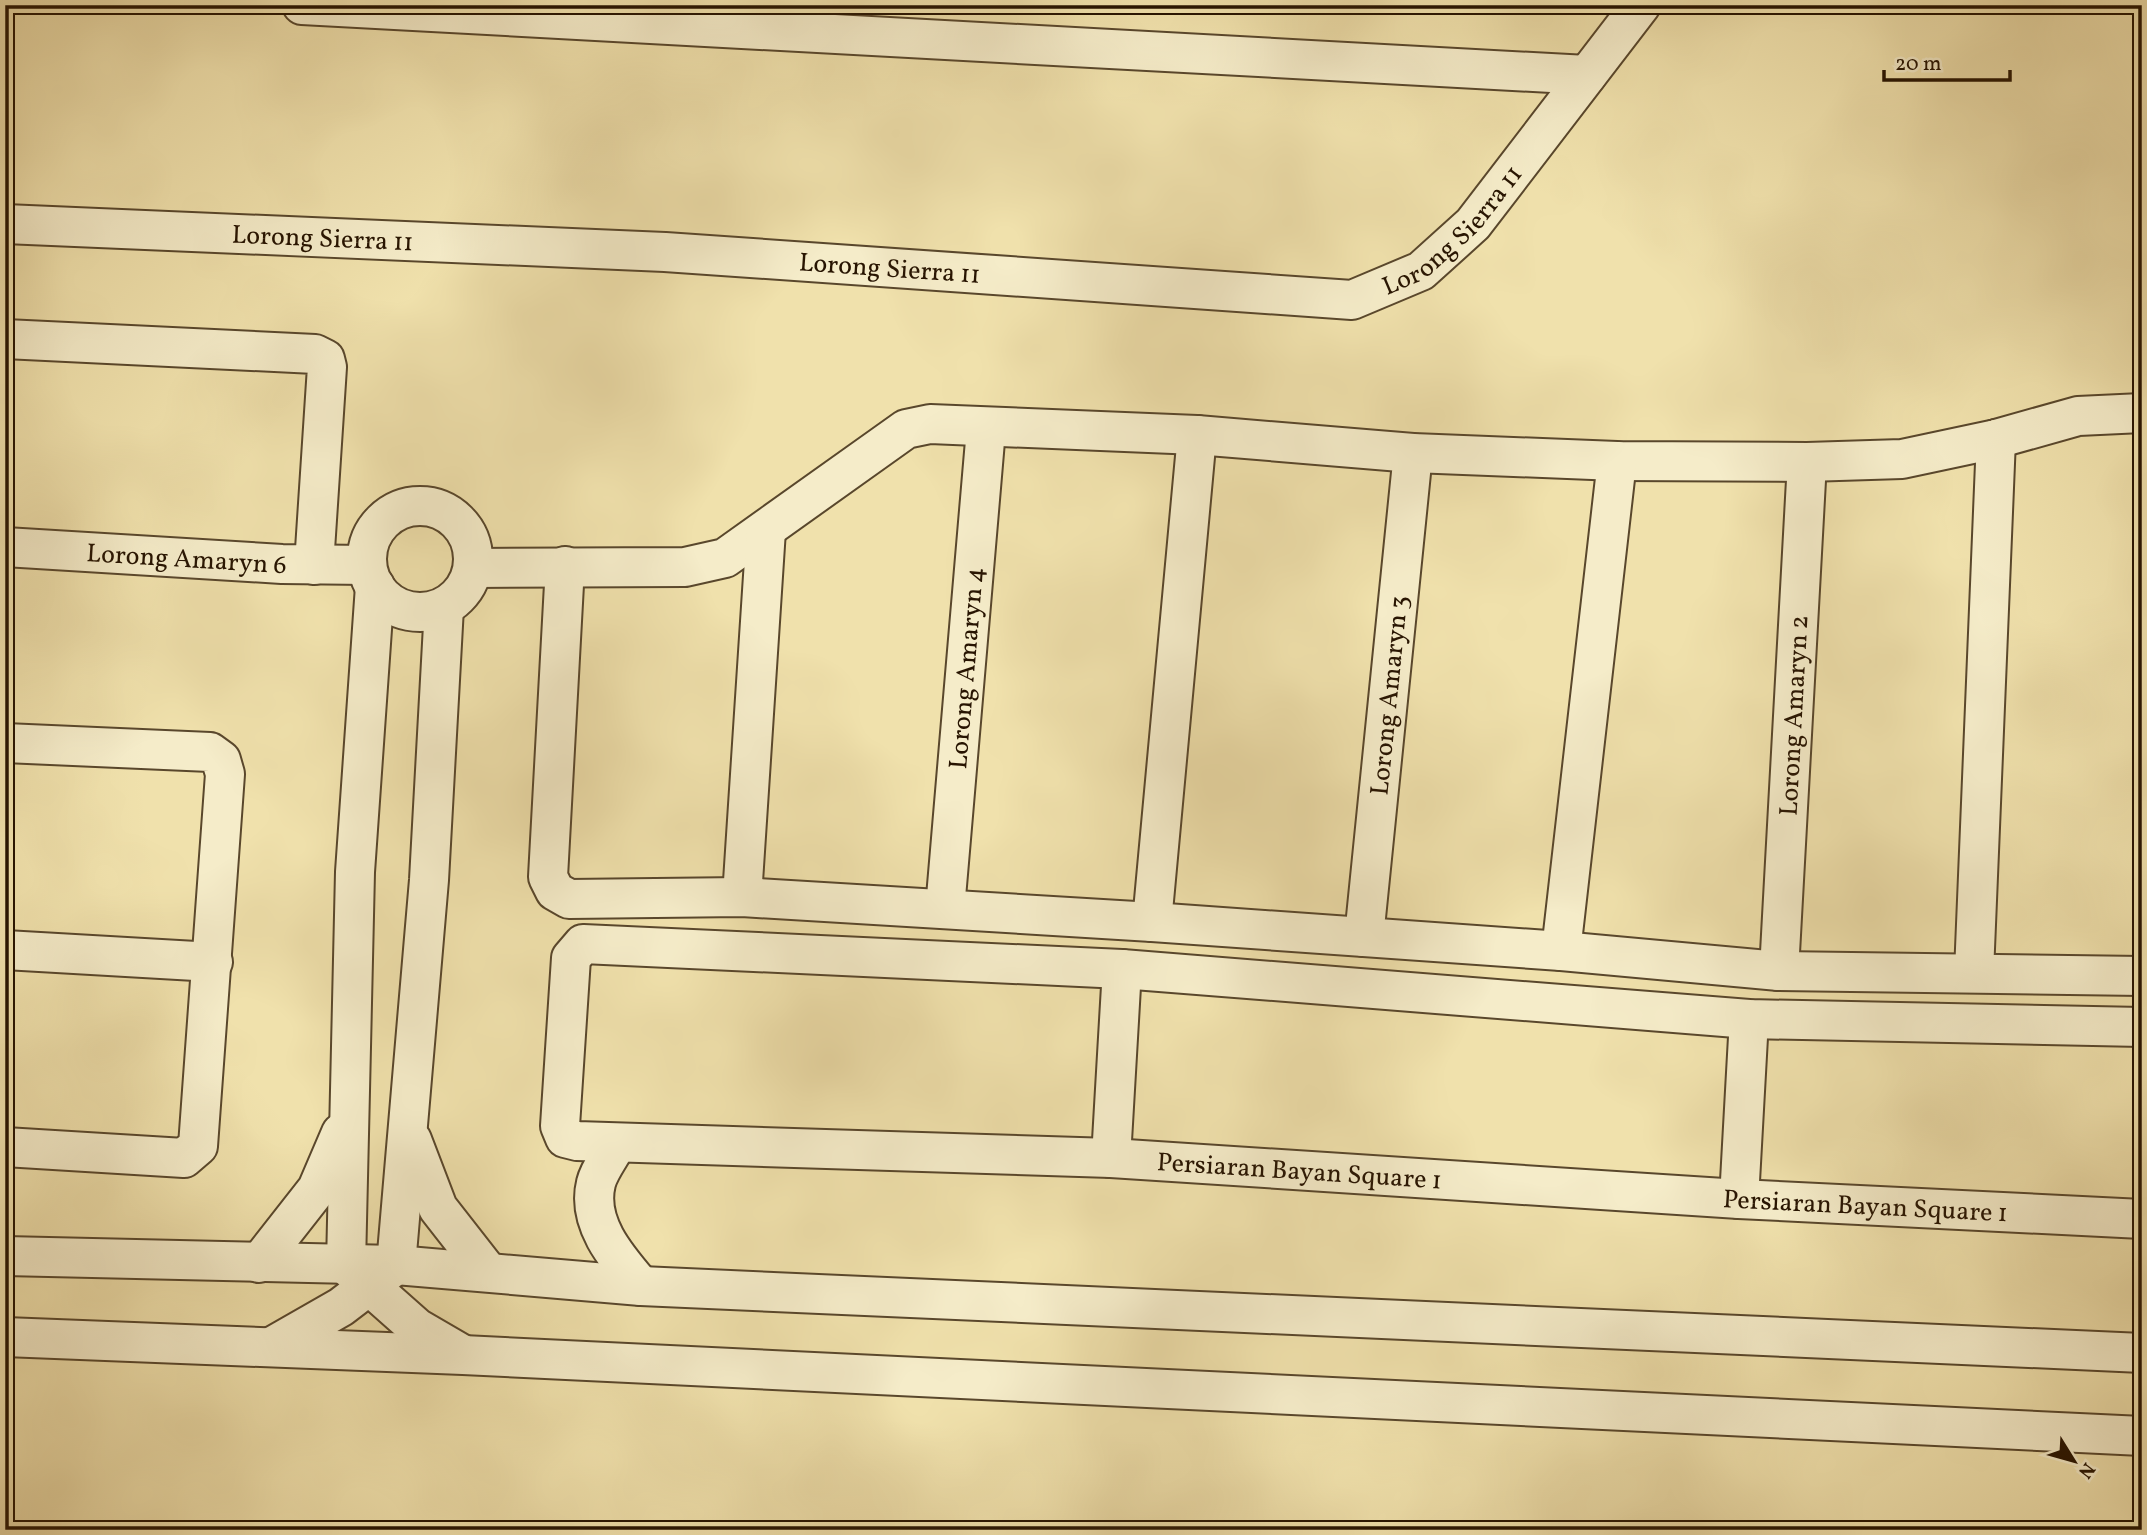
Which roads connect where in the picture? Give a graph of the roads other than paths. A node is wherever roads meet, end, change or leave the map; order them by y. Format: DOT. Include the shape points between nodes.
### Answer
graph roads {
  1 [pos="302,5"];
  2 [pos="1641,5"];
  3 [pos="1587,75"];
  4 [pos="5,224"];
  5 [pos="5,339"];
  6 [pos="2142,413"];
  7 [pos="986,429"];
  8 [pos="1197,435"];
  9 [pos="1996,439"];
  10 [pos="1413,453"];
  11 [pos="1617,461"];
  12 [pos="1807,462"];
  13 [pos="766,530"];
  14 [pos="5,547"];
  15 [pos="314,565"];
  16 [pos="565,566"];
  17 [pos="474,568"];
  18 [pos="371,575"];
  19 [pos="444,607"];
  20 [pos="5,743"];
  21 [pos="742,897"];
  22 [pos="945,909"];
  23 [pos="1152,922"];
  24 [pos="1364,937"];
  25 [pos="5,950"];
  26 [pos="1562,951"];
  27 [pos="213,962"];
  28 [pos="1122,969"];
  29 [pos="1779,971"];
  30 [pos="1974,973"];
  31 [pos="2142,976"];
  32 [pos="1749,1019"];
  33 [pos="2142,1027"];
  34 [pos="350,1112"];
  35 [pos="407,1121"];
  36 [pos="617,1143"];
  37 [pos="5,1147"];
  38 [pos="1111,1158"];
  39 [pos="1739,1199"];
  40 [pos="2142,1219"];
  41 [pos="5,1256"];
  42 [pos="259,1263"];
  43 [pos="370,1272"];
  44 [pos="488,1272"];
  45 [pos="640,1286"];
  46 [pos="5,1337"];
  47 [pos="270,1348"];
  48 [pos="2142,1353"];
  49 [pos="463,1355"];
  50 [pos="2142,1436"];
  1 -- 3 [label="street"];
  2 -- 3 [label="street, Lorong Sierra 11"];
  3 -- 4 [label="street, Lorong Sierra 11" via="1473,224 1421,271 1352,300 665,252"];
  5 -- 15 [label="street" via="315,354 325,359"];
  6 -- 9 [label="street" via="2078,416"];
  7 -- 8 [label="street"];
  7 -- 13 [label="street" via="930,424 906,429"];
  7 -- 22 [label="street, Lorong Amaryn 4"];
  8 -- 10 [label="street"];
  8 -- 23 [label="street"];
  9 -- 12 [label="street" via="1902,458"];
  9 -- 30 [label="street"];
  10 -- 11 [label="street"];
  10 -- 24 [label="street, Lorong Amaryn 3"];
  11 -- 12 [label="street"];
  11 -- 26 [label="street"];
  12 -- 29 [label="street, Lorong Amaryn 2"];
  13 -- 16 [label="street" via="725,558 685,567"];
  13 -- 21 [label="street"];
  14 -- 15 [label="street, Lorong Amaryn 6"];
  15 -- 18 [label="street, Lorong Amaryn 6"];
  16 -- 17 [label="street"];
  16 -- 21 [label="street" via="548,877 555,891 569,899"];
  17 -- 18 [label="street" via="474,551 460,522 438,509 414,505 384,519 374,532"];
  17 -- 19 [label="street" via="463,591"];
  18 -- 19 [label="street" via="385,599 406,610 429,612"];
  18 -- 34 [label="street" via="355,872"];
  19 -- 35 [label="street" via="429,880"];
  20 -- 27 [label="street" via="210,752 221,760 225,774"];
  21 -- 22 [label="street"];
  22 -- 23 [label="street"];
  23 -- 24 [label="street"];
  24 -- 26 [label="street"];
  25 -- 27 [label="street"];
  26 -- 29 [label="street"];
  27 -- 37 [label="street" via="198,1146 184,1158"];
  28 -- 32 [label="street"];
  28 -- 36 [label="street, Persiaran Bayan Square 1" via="583,944 571,958 560,1126 565,1138"];
  28 -- 38 [label="street"];
  29 -- 30 [label="street"];
  30 -- 31 [label="street"];
  32 -- 33 [label="street"];
  32 -- 39 [label="street"];
  34 -- 42 [label="street" via="317,1189"];
  34 -- 43 [label="street"];
  35 -- 43 [label="street"];
  35 -- 44 [label="street" via="438,1208"];
  36 -- 38 [label="street, Persiaran Bayan Square 1"];
  36 -- 45 [label="street" via="596,1182 596,1219 615,1256"];
  38 -- 39 [label="street, Persiaran Bayan Square 1"];
  39 -- 40 [label="street, Persiaran Bayan Square 1"];
  41 -- 42 [label="street"];
  42 -- 43 [label="street"];
  43 -- 44 [label="street"];
  43 -- 47 [label="street" via="341,1307"];
  43 -- 49 [label="street" via="417,1328"];
  44 -- 45 [label="street"];
  45 -- 48 [label="street"];
  46 -- 47 [label="street"];
  47 -- 49 [label="street"];
  49 -- 50 [label="street"];
}
